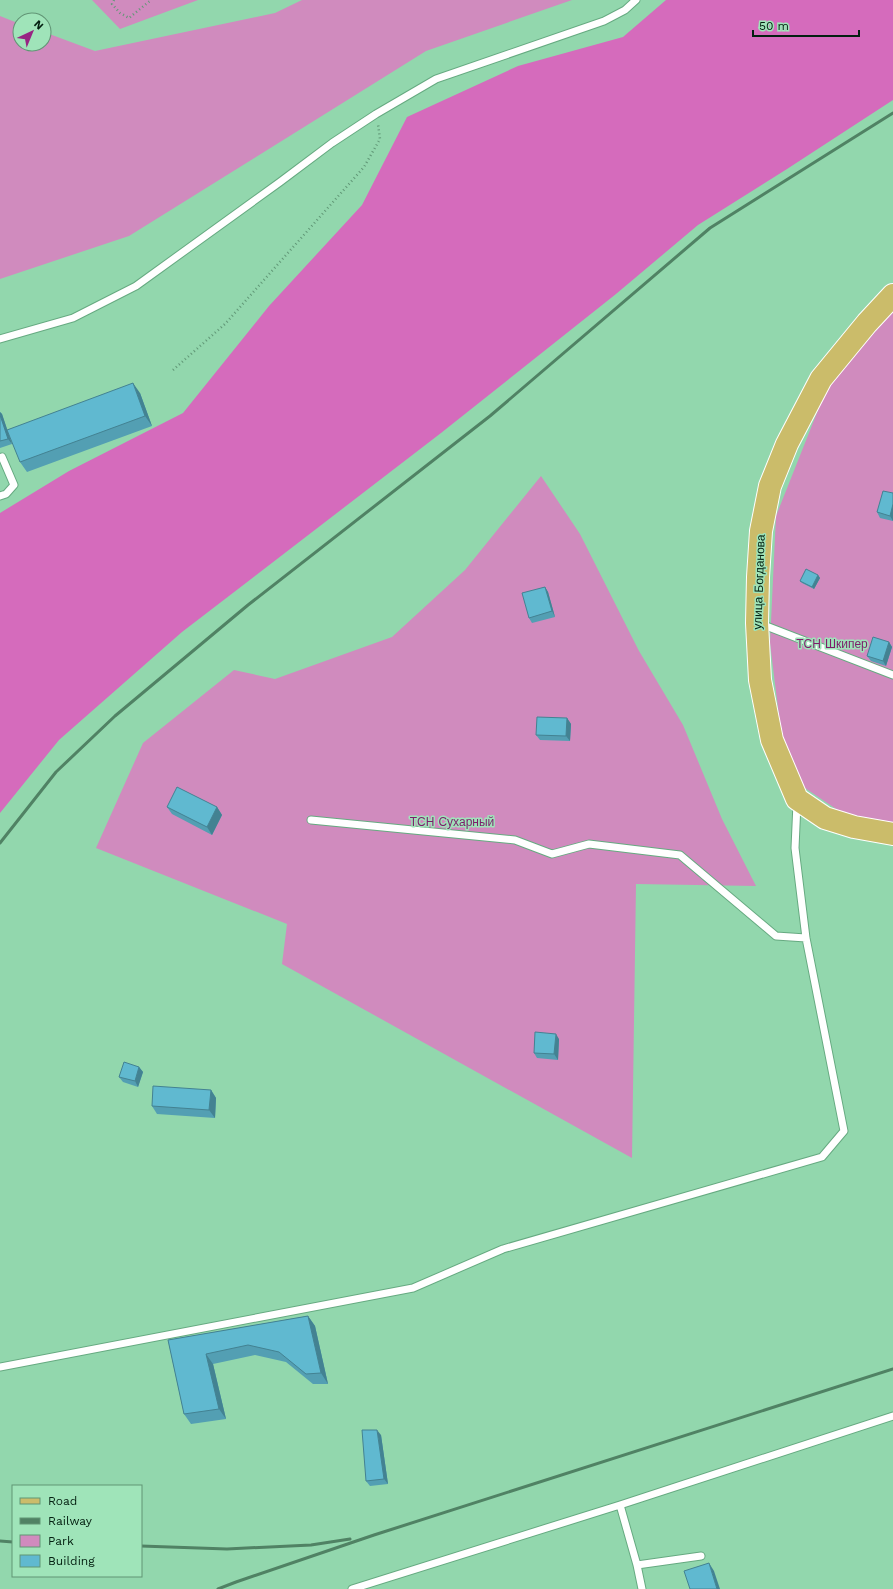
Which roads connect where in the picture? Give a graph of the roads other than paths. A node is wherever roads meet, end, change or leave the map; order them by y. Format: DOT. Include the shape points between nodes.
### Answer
graph roads {
  1 [pos="636,0"];
  2 [pos="893,295"];
  3 [pos="0,339"];
  4 [pos="2,457"];
  5 [pos="0,496"];
  6 [pos="757,623"];
  7 [pos="893,675"];
  8 [pos="797,799"];
  9 [pos="312,820"];
  10 [pos="893,834"];
  11 [pos="806,938"];
  12 [pos="0,1367"];
  13 [pos="893,1416"];
  14 [pos="620,1505"];
  15 [pos="701,1556"];
  16 [pos="637,1565"];
  17 [pos="352,1589"];
  18 [pos="642,1589"];
  1 -- 3 [label="lane" via="625,10 604,21 436,79 332,143 136,286 73,318"];
  2 -- 6 [label="main road, улица Богданова" via="821,379 787,444 770,486 761,531"];
  4 -- 5 [label="lane" via="14,485 6,494"];
  6 -- 7 [label="lane"];
  6 -- 8 [label="main road, улица Богданова" via="760,680 772,740"];
  8 -- 10 [label="main road" via="825,818 854,827"];
  8 -- 11 [label="lane" via="795,848"];
  9 -- 11 [label="lane" via="515,840 552,854 589,844 680,855 776,936"];
  11 -- 12 [label="lane" via="844,1131 822,1157 503,1249 413,1288"];
  13 -- 14 [label="lane"];
  14 -- 16 [label="lane"];
  14 -- 17 [label="lane"];
  15 -- 16 [label="lane"];
  16 -- 18 [label="lane"];
}
